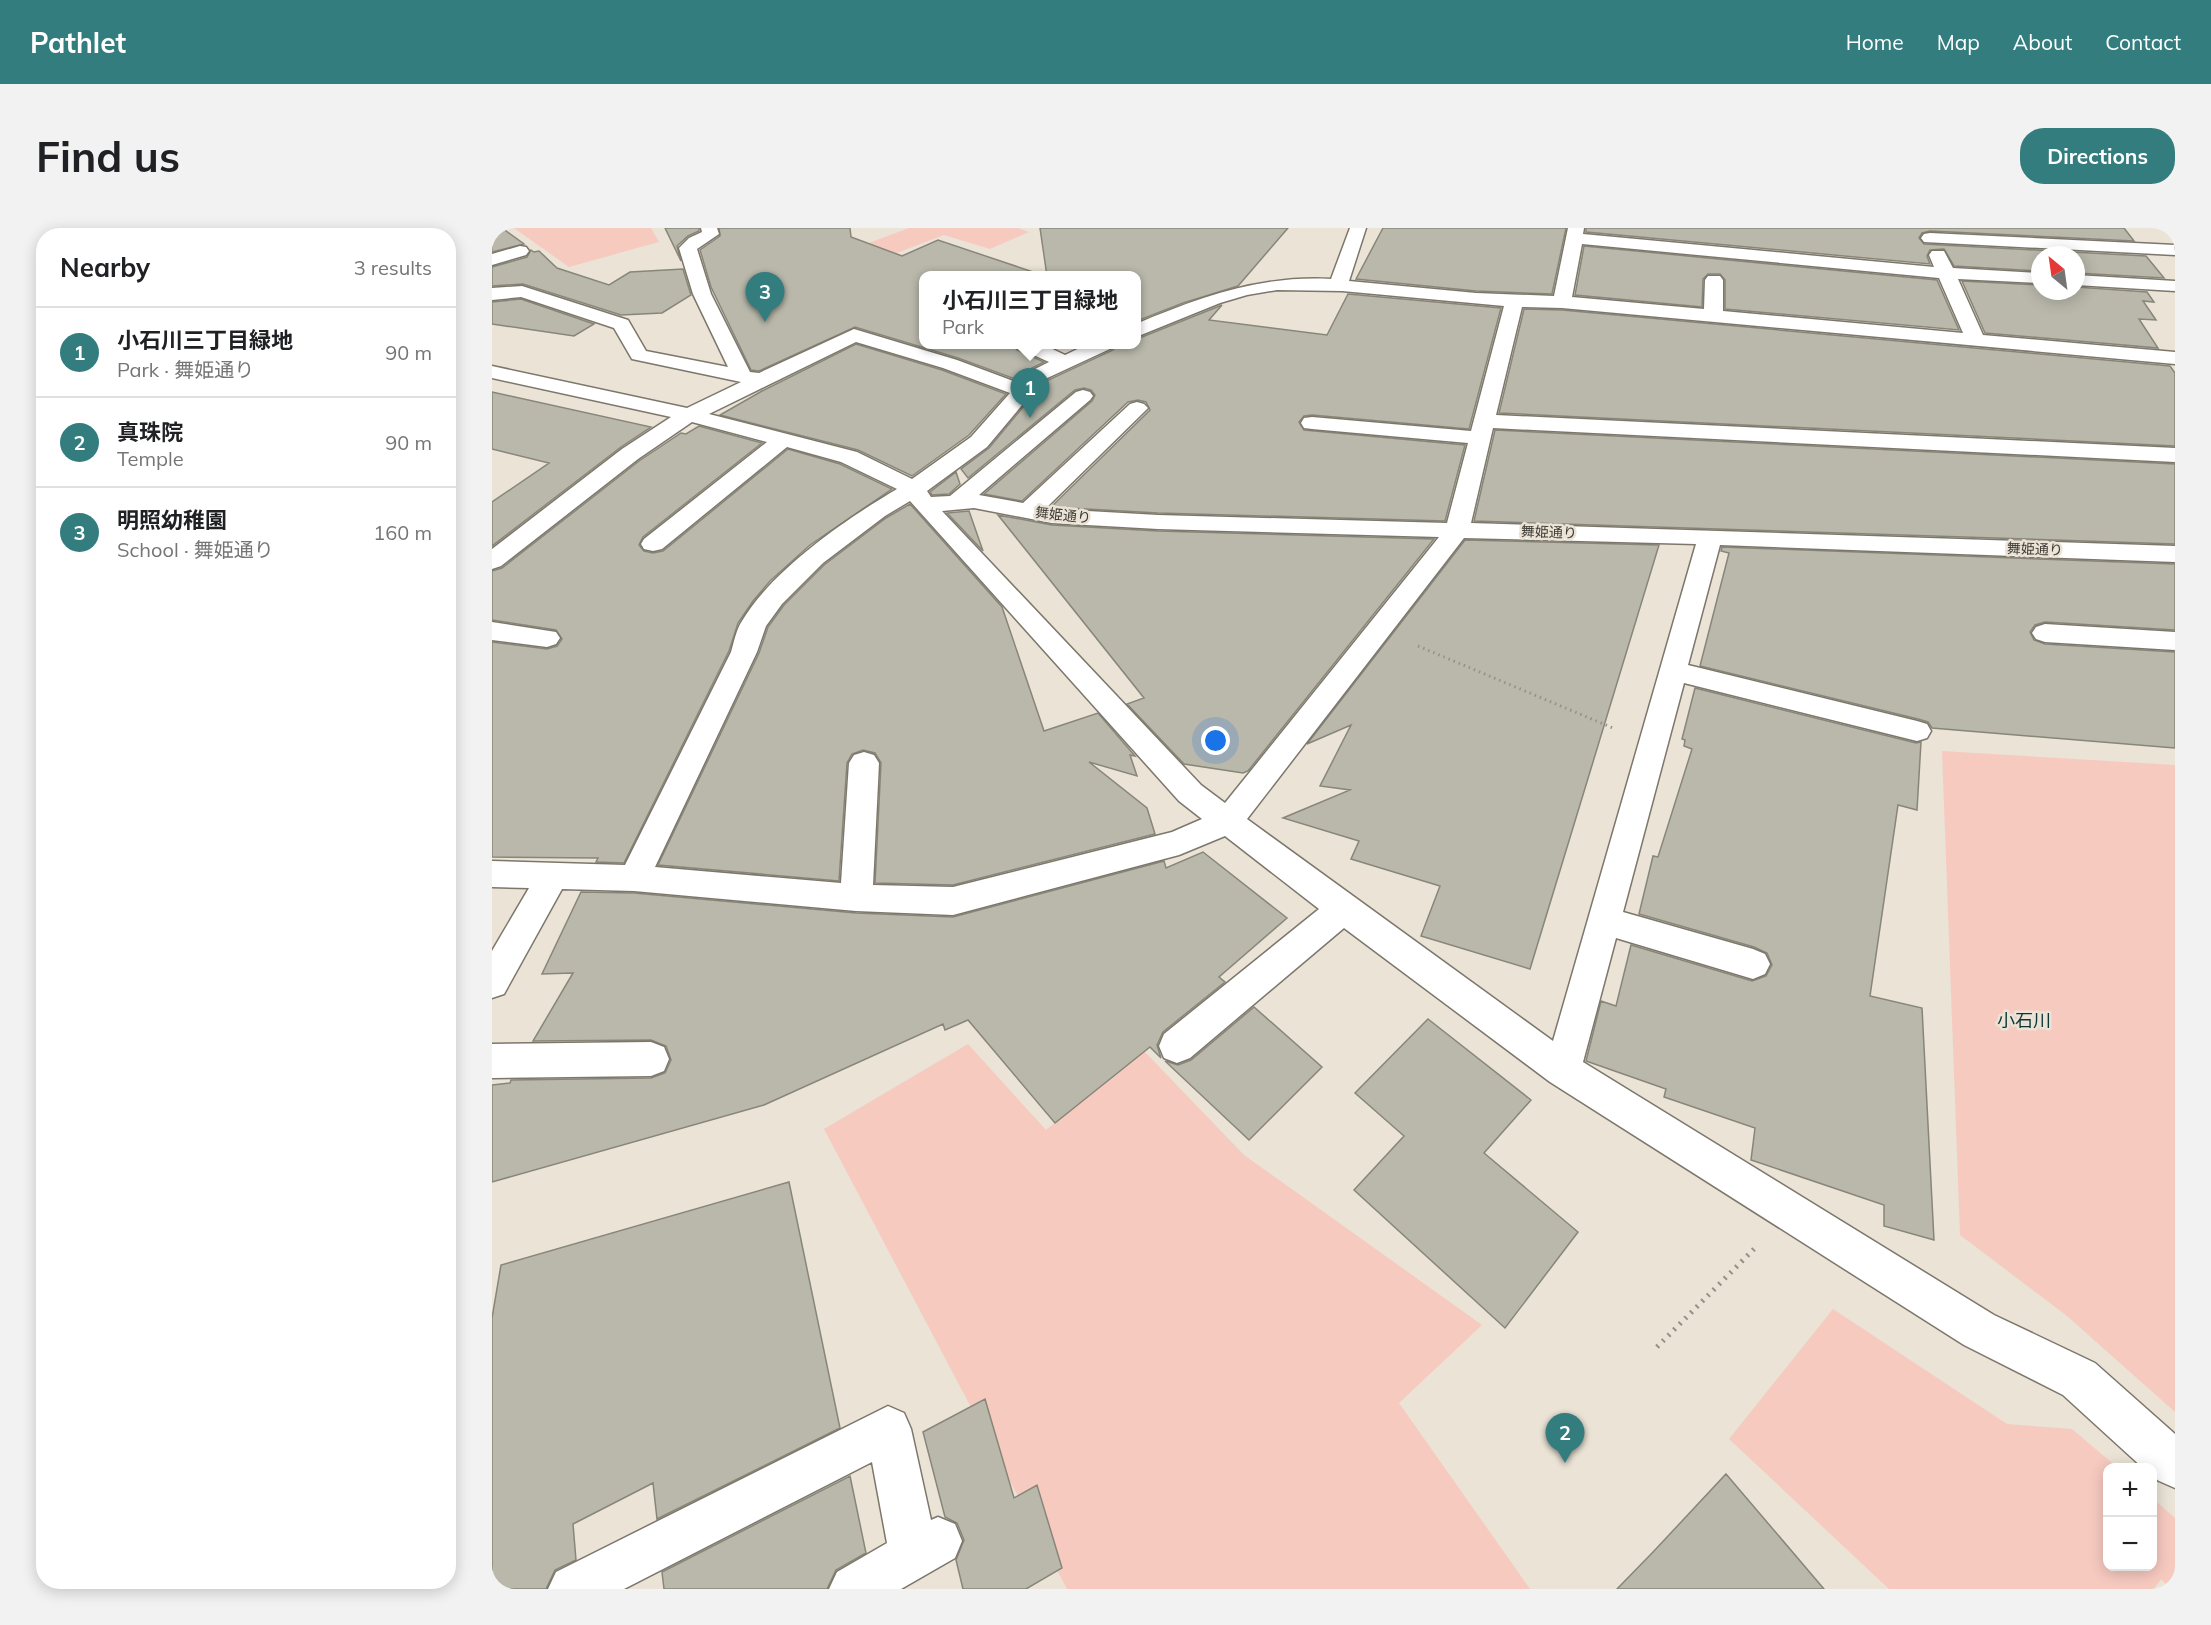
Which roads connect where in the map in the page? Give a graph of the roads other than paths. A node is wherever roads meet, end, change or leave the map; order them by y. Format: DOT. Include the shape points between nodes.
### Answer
graph roads {
  1 [pos="709,228"];
  2 [pos="1358,228"];
  3 [pos="1575,233"];
  4 [pos="1928,233"];
  5 [pos="2175,250"];
  6 [pos="520,251"];
  7 [pos="492,260"];
  8 [pos="1946,273"];
  9 [pos="2031,278"];
  10 [pos="1714,280"];
  11 [pos="2085,281"];
  12 [pos="1338,285"];
  13 [pos="2175,286"];
  14 [pos="492,294"];
  15 [pos="1514,302"];
  16 [pos="1562,302"];
  17 [pos="1713,316"];
  18 [pos="1141,329"];
  19 [pos="1976,341"];
  20 [pos="1034,349"];
  21 [pos="1095,349"];
  22 [pos="2175,358"];
  23 [pos="1064,362"];
  24 [pos="492,372"];
  25 [pos="752,378"];
  26 [pos="1022,391"];
  27 [pos="1083,396"];
  28 [pos="1137,408"];
  29 [pos="689,415"];
  30 [pos="1312,423"];
  31 [pos="1482,429"];
  32 [pos="783,440"];
  33 [pos="2175,455"];
  34 [pos="919,497"];
  35 [pos="956,503"];
  36 [pos="1029,512"];
  37 [pos="1457,530"];
  38 [pos="1710,537"];
  39 [pos="653,544"];
  40 [pos="2175,554"];
  41 [pos="492,561"];
  42 [pos="492,631"];
  43 [pos="2045,633"];
  44 [pos="547,638"];
  45 [pos="2175,641"];
  46 [pos="1673,671"];
  47 [pos="1917,730"];
  48 [pos="864,763"];
  49 [pos="1228,821"];
  50 [pos="492,874"];
  51 [pos="552,877"];
  52 [pos="634,879"];
  53 [pos="856,898"];
  54 [pos="1343,909"];
  55 [pos="1604,920"];
  56 [pos="1753,964"];
  57 [pos="492,982"];
  58 [pos="1177,1046"];
  59 [pos="651,1059"];
  60 [pos="492,1061"];
  61 [pos="1563,1070"];
  62 [pos="2175,1465"];
  63 [pos="573,1589"];
  64 [pos="854,1589"];
  1 -- 25 [label="street" via="711,234 688,248 702,294"];
  2 -- 12 [label="street"];
  3 -- 8 [label="street"];
  3 -- 16 [label="street"];
  4 -- 5 [label="street"];
  4 -- 8 [label="street"];
  6 -- 7 [label="street"];
  8 -- 9 [label="street"];
  8 -- 19 [label="street"];
  10 -- 17 [label="street"];
  11 -- 13 [label="street"];
  12 -- 15 [label="street"];
  12 -- 18 [label="street" via="1250,289"];
  14 -- 25 [label="street" via="522,291 621,324 639,355"];
  15 -- 16 [label="street"];
  15 -- 31 [label="street"];
  16 -- 17 [label="street"];
  17 -- 19 [label="street"];
  19 -- 22 [label="street"];
  20 -- 23 [label="street"];
  21 -- 23 [label="street"];
  23 -- 26 [label="street" via="1036,376"];
  24 -- 29 [label="street"];
  25 -- 26 [label="street" via="854,335"];
  25 -- 29 [label="street"];
  26 -- 34 [label="street" via="979,442"];
  27 -- 35 [label="street"];
  28 -- 36 [label="street"];
  29 -- 32 [label="street"];
  29 -- 41 [label="street" via="630,454"];
  30 -- 31 [label="street"];
  31 -- 33 [label="street"];
  31 -- 37 [label="street"];
  32 -- 34 [label="street" via="849,457"];
  32 -- 39 [label="street"];
  34 -- 35 [label="street, 舞姫通り"];
  34 -- 49 [label="street" via="1190,793"];
  34 -- 52 [label="street" via="878,511 814,558 753,624 744,652"];
  35 -- 36 [label="street, 舞姫通り" via="974,501"];
  36 -- 37 [label="street, 舞姫通り" via="1158,522"];
  37 -- 38 [label="street, 舞姫通り"];
  37 -- 49 [label="street"];
  38 -- 40 [label="street, 舞姫通り"];
  38 -- 46 [label="street"];
  42 -- 44 [label="street"];
  43 -- 45 [label="street"];
  46 -- 47 [label="street"];
  46 -- 55 [label="street"];
  48 -- 53 [label="street"];
  49 -- 53 [label="street" via="1179,843 953,901"];
  49 -- 54 [label="street"];
  50 -- 51 [label="street"];
  51 -- 52 [label="street"];
  51 -- 57 [label="street"];
  52 -- 53 [label="street"];
  54 -- 58 [label="street"];
  54 -- 61 [label="street"];
  55 -- 56 [label="street"];
  55 -- 61 [label="street"];
  59 -- 60 [label="street"];
  61 -- 62 [label="street" via="1979,1330 2079,1378"];
  63 -- 64 [label="street" via="888,1429 926,1548"];
}
